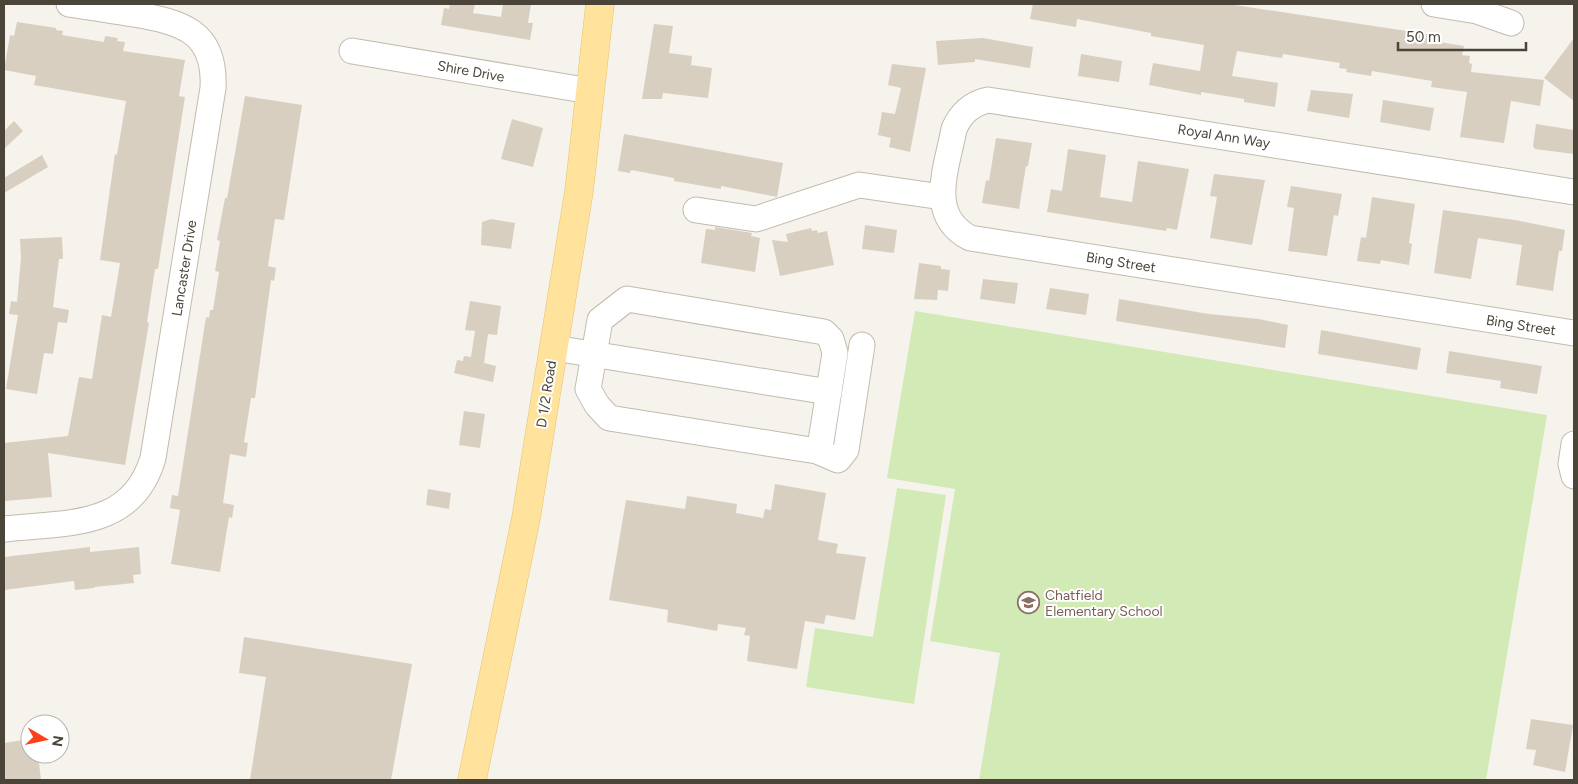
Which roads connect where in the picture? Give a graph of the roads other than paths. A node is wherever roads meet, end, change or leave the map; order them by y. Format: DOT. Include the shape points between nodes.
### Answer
graph roads {
  1 [pos="69,4"];
  2 [pos="600,4"];
  3 [pos="1434,4"];
  4 [pos="1512,23"];
  5 [pos="352,51"];
  6 [pos="590,91"];
  7 [pos="1574,192"];
  8 [pos="942,197"];
  9 [pos="696,210"];
  10 [pos="1574,333"];
  11 [pos="862,344"];
  12 [pos="554,348"];
  13 [pos="593,354"];
  14 [pos="829,392"];
  15 [pos="1574,444"];
  16 [pos="817,451"];
  17 [pos="1574,475"];
  18 [pos="4,530"];
  19 [pos="472,780"];
  1 -- 18 [label="street, Lancaster Drive" via="161,19 184,26 208,52 214,75 213,88 153,458 144,482 128,502 100,517"];
  2 -- 6 [label="main road, D 1/2 Road"];
  3 -- 4 [label="street" via="1477,11"];
  5 -- 6 [label="street, Shire Drive"];
  6 -- 12 [label="main road, D 1/2 Road" via="579,191"];
  7 -- 8 [label="street, Royal Ann Way" via="988,100 972,106 958,120"];
  8 -- 9 [label="street" via="859,185 756,220"];
  8 -- 10 [label="street, Bing Street" via="949,220 970,238"];
  11 -- 16 [label="street" via="846,450 838,460"];
  12 -- 13 [label="street"];
  12 -- 19 [label="main road, D 1/2 Road" via="526,518"];
  13 -- 14 [label="street"];
  13 -- 14 [label="street" via="600,320 627,299 824,332 831,338 835,353"];
  13 -- 16 [label="street" via="588,390 609,418"];
  14 -- 16 [label="street"];
  15 -- 17 [label="street" via="1571,464"];
}
